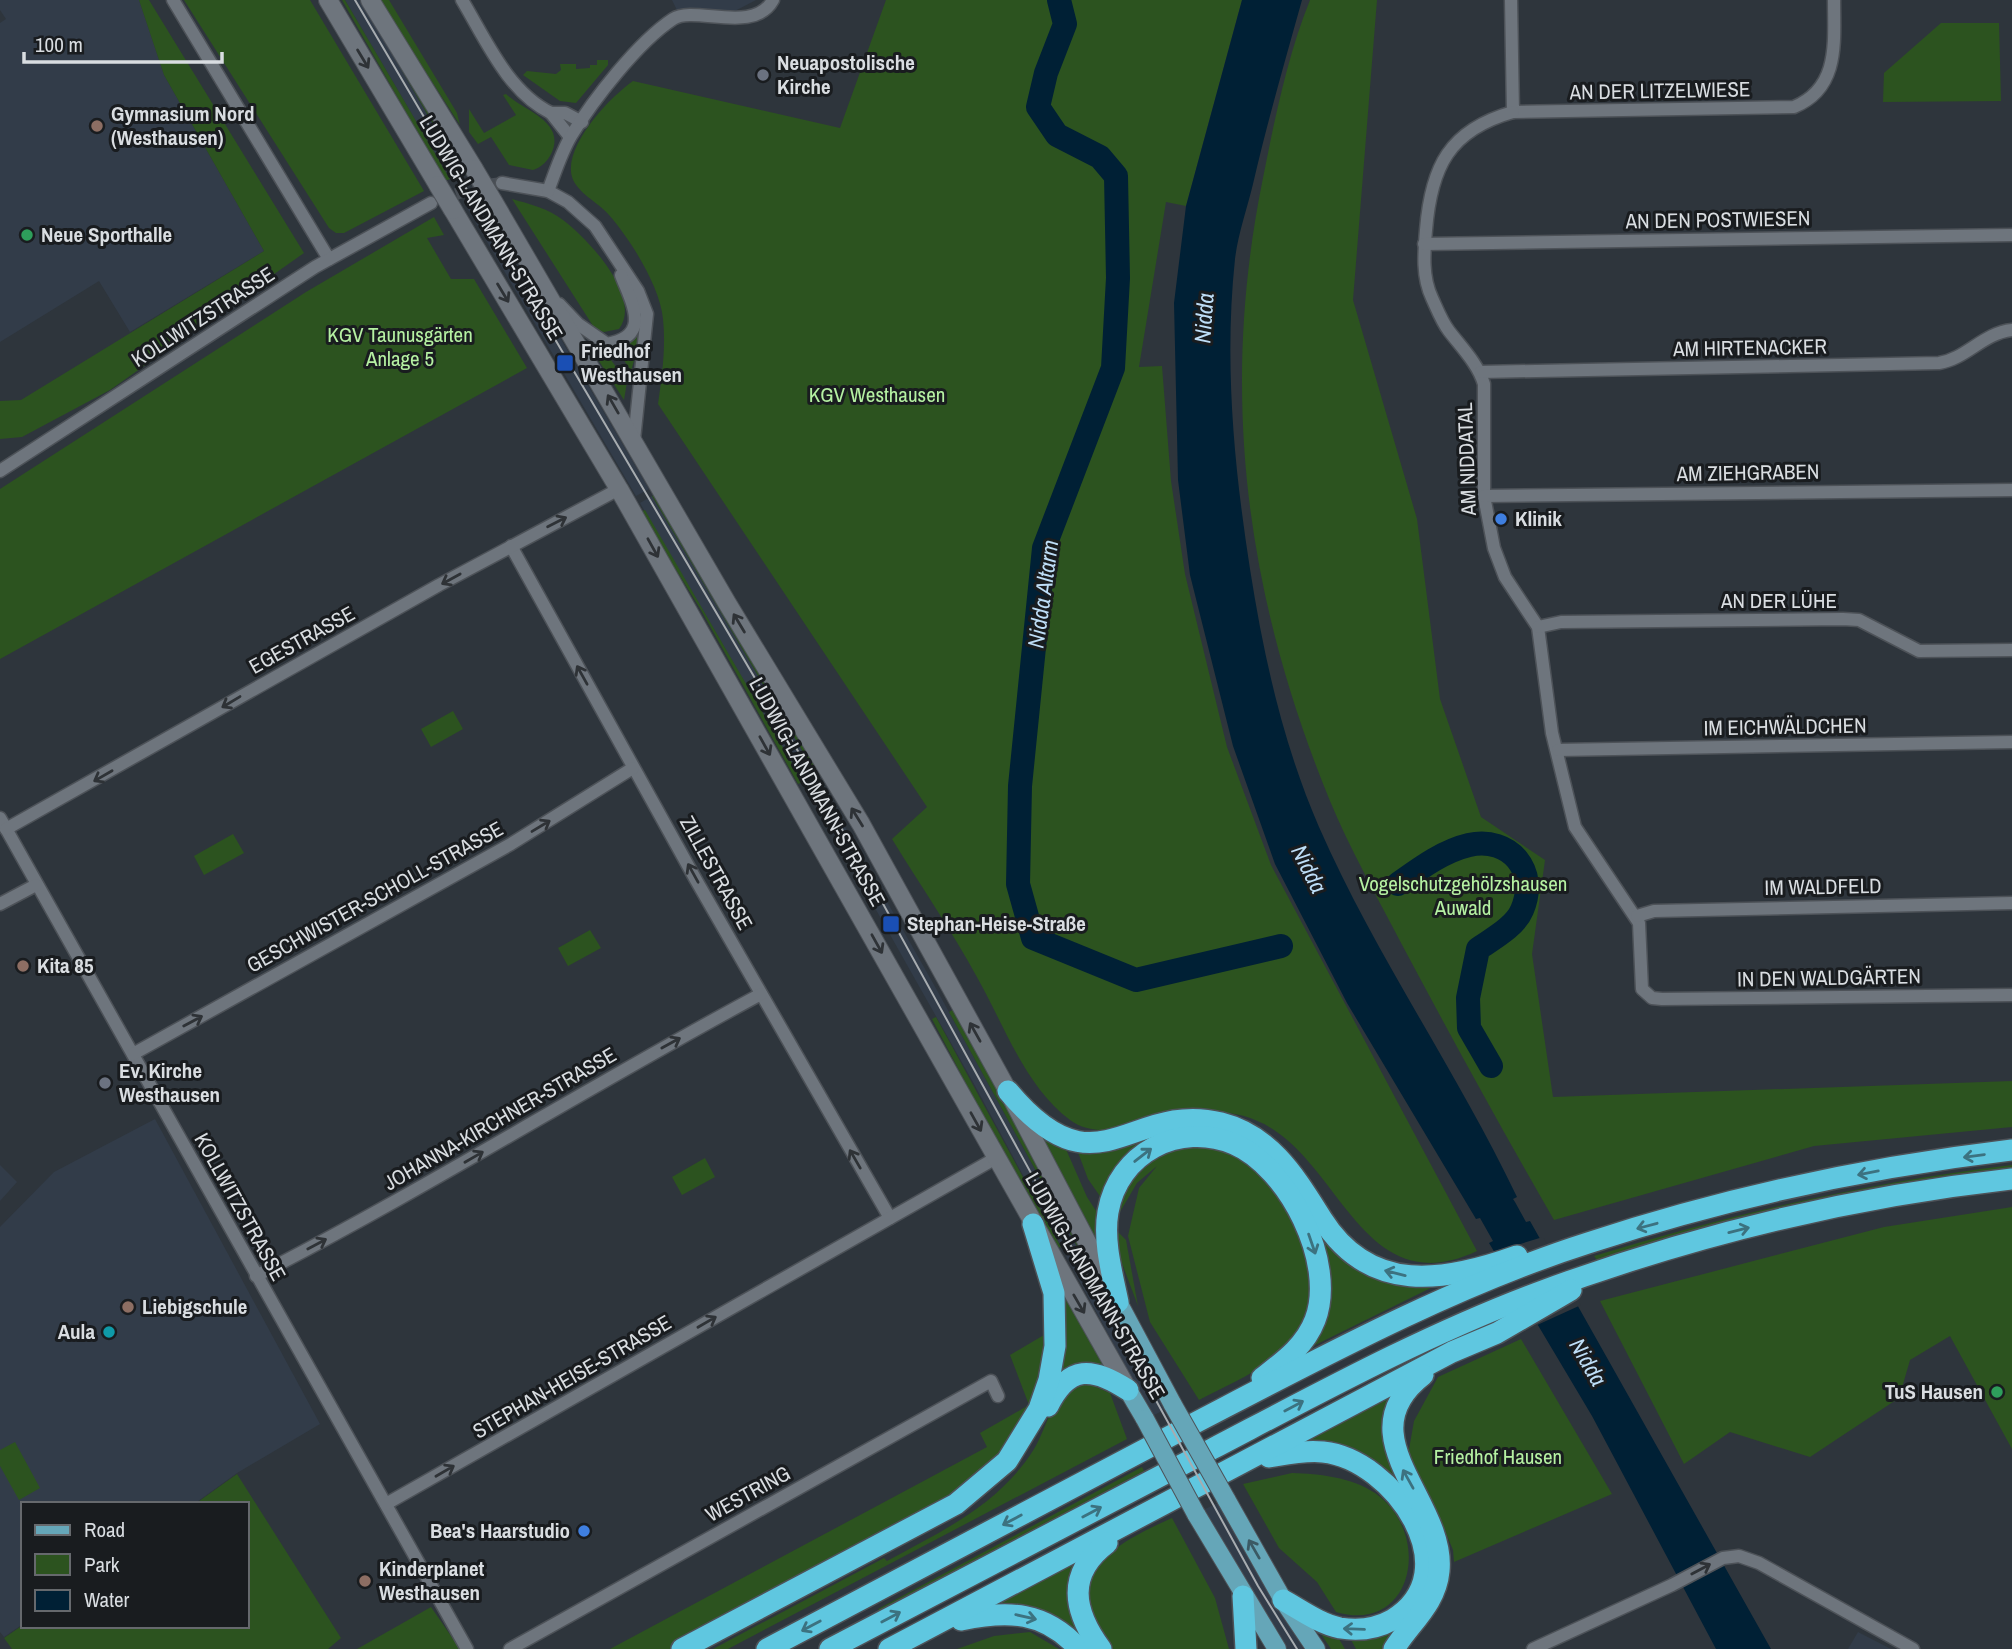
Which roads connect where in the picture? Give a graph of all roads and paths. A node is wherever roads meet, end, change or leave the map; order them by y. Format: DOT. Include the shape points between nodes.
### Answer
graph roads {
  1 [pos="173,0"];
  2 [pos="328,0"];
  3 [pos="370,0"];
  4 [pos="462,0"];
  5 [pos="774,0"];
  6 [pos="1511,0"];
  7 [pos="1834,0"];
  8 [pos="551,113"];
  9 [pos="1513,113"];
  10 [pos="582,122"];
  11 [pos="570,137"];
  12 [pos="502,183"];
  13 [pos="548,191"];
  14 [pos="431,203"];
  15 [pos="2012,235"];
  16 [pos="1424,244"];
  17 [pos="613,255"];
  18 [pos="329,259"];
  19 [pos="548,292"];
  20 [pos="2012,330"];
  21 [pos="1481,372"];
  22 [pos="634,440"];
  23 [pos="0,471"];
  24 [pos="620,489"];
  25 [pos="2012,490"];
  26 [pos="1484,496"];
  27 [pos="511,546"];
  28 [pos="1538,627"];
  29 [pos="2012,650"];
  30 [pos="2012,742"];
  31 [pos="1558,750"];
  32 [pos="634,768"];
  33 [pos="3,823"];
  34 [pos="36,885"];
  35 [pos="2012,903"];
  36 [pos="0,904"];
  37 [pos="1637,916"];
  38 [pos="761,994"];
  39 [pos="2012,995"];
  40 [pos="133,1054"];
  41 [pos="1009,1091"];
  42 [pos="2012,1150"];
  43 [pos="996,1157"];
  44 [pos="2012,1179"];
  45 [pos="890,1218"];
  46 [pos="1033,1224"];
  47 [pos="1602,1270"];
  48 [pos="256,1276"];
  49 [pos="1467,1280"];
  50 [pos="1118,1301"];
  51 [pos="1452,1352"];
  52 [pos="1128,1390"];
  53 [pos="999,1396"];
  54 [pos="1224,1408"];
  55 [pos="1247,1462"];
  56 [pos="386,1504"];
  57 [pos="1142,1516"];
  58 [pos="1243,1596"];
  59 [pos="1283,1600"];
  60 [pos="935,1625"];
  61 [pos="467,1649"];
  62 [pos="510,1649"];
  63 [pos="682,1649"];
  64 [pos="697,1649"];
  65 [pos="767,1649"];
  66 [pos="830,1649"];
  67 [pos="890,1649"];
  68 [pos="1079,1649"];
  69 [pos="1101,1649"];
  70 [pos="1246,1649"];
  71 [pos="1277,1649"];
  72 [pos="1316,1649"];
  73 [pos="1394,1649"];
  74 [pos="1533,1649"];
  75 [pos="1913,1649"];
  1 -- 18 [label="street"];
  2 -- 24 [label="main road, LUDWIG-LANDMANN-STRASSE, one-way, bridge"];
  3 -- 19 [label="main road, LUDWIG-LANDMANN-STRASSE, bridge"];
  4 -- 8 [label="street" via="514,85"];
  5 -- 10 [label="street" via="758,13 716,19 674,17 640,46"];
  6 -- 9 [label="street"];
  7 -- 9 [label="street, AN DER LITZELWIESE" via="1833,64 1820,90 1794,107"];
  8 -- 10 [label="street" via="566,113"];
  8 -- 11 [label="street"];
  9 -- 16 [label="street, AM NIDDATAL" via="1478,126 1446,156 1433,181"];
  10 -- 11 [label="street"];
  11 -- 13 [label="street"];
  12 -- 13 [label="street"];
  13 -- 17 [label="street" via="585,215"];
  14 -- 18 [label="street, KOLLWITZSTRASSE"];
  15 -- 16 [label="street, AN DEN POSTWIESEN"];
  16 -- 21 [label="street, AM NIDDATAL" via="1430,295 1447,328"];
  17 -- 19 [label="street" via="636,314 635,326 620,342 607,344 578,324"];
  17 -- 22 [label="street" via="638,291 647,314"];
  18 -- 23 [label="street, KOLLWITZSTRASSE"];
  22 -- 19 [label="main road, LUDWIG-LANDMANN-STRASSE, one-way"];
  20 -- 21 [label="street, AM HIRTENACKER" via="1994,333 1939,363"];
  21 -- 26 [label="street, AM NIDDATAL"];
  41 -- 22 [label="main road, LUDWIG-LANDMANN-STRASSE, one-way" via="861,824"];
  27 -- 24 [label="street, EGESTRASSE, one-way"];
  24 -- 43 [label="main road, LUDWIG-LANDMANN-STRASSE, one-way"];
  25 -- 26 [label="street, AM ZIEHGRABEN"];
  26 -- 28 [label="street, AM NIDDATAL" via="1505,577"];
  32 -- 27 [label="street, ZILLESTRASSE, one-way"];
  27 -- 33 [label="street, EGESTRASSE, one-way"];
  28 -- 29 [label="street, AN DER LÜHE" via="1561,622 1860,620 1919,652"];
  28 -- 31 [label="street, AM NIDDATAL" via="1547,705"];
  30 -- 31 [label="street, IM EICHWÄLDCHEN"];
  31 -- 37 [label="street, AM NIDDATAL" via="1575,827"];
  38 -- 32 [label="street, ZILLESTRASSE, one-way"];
  40 -- 32 [label="street, GESCHWISTER-SCHOLL-STRASSE, one-way" via="510,844"];
  33 -- 34 [label="street, KOLLWITZSTRASSE"];
  34 -- 36 [label="street"];
  34 -- 40 [label="street, KOLLWITZSTRASSE"];
  35 -- 37 [label="street, IM WALDFELD" via="1654,911"];
  37 -- 39 [label="street, IN DEN WALDGÄRTEN" via="1641,983 1647,994 1662,999"];
  45 -- 38 [label="street, ZILLESTRASSE, one-way"];
  48 -- 38 [label="street, JOHANNA-KIRCHNER-STRASSE, one-way"];
  40 -- 48 [label="street, KOLLWITZSTRASSE"];
  49 -- 41 [label="highway, one-way" via="1404,1276 1356,1257 1332,1233 1289,1167 1240,1129 1204,1120 1179,1121 1120,1139 1069,1140 1042,1126"];
  41 -- 50 [label="main road, LUDWIG-LANDMANN-STRASSE"];
  42 -- 49 [label="highway, one-way" via="1818,1183 1587,1243 1540,1248"];
  43 -- 45 [label="street, STEPHAN-HEISE-STRASSE"];
  43 -- 46 [label="main road, LUDWIG-LANDMANN-STRASSE"];
  47 -- 44 [label="highway, one-way" via="1827,1209"];
  56 -- 45 [label="street, STEPHAN-HEISE-STRASSE, one-way"];
  46 -- 52 [label="main road, LUDWIG-LANDMANN-STRASSE, one-way"];
  46 -- 63 [label="highway" via="1054,1293 1055,1346 1039,1409 1007,1461 956,1504"];
  47 -- 51 [label="highway" via="1497,1333"];
  66 -- 47 [label="highway, one-way" via="1355,1374 1486,1313"];
  48 -- 56 [label="street, KOLLWITZSTRASSE"];
  49 -- 54 [label="highway"];
  50 -- 54 [label="highway, one-way" via="1107,1236 1108,1212 1116,1187 1137,1159 1170,1139 1214,1138 1236,1145 1277,1179 1311,1238 1321,1278 1320,1301 1299,1347"];
  59 -- 50 [label="main road, LUDWIG-LANDMANN-STRASSE, one-way, bridge"];
  51 -- 55 [label="highway"];
  73 -- 51 [label="highway, one-way" via="1432,1596 1440,1559 1429,1517 1395,1449 1395,1418 1409,1388"];
  52 -- 58 [label="main road, LUDWIG-LANDMANN-STRASSE, bridge"];
  52 -- 64 [label="highway" via="1101,1375 1082,1374 1066,1380 1012,1466 978,1497 941,1521"];
  53 -- 62 [label="street, WESTRING" via="991,1381"];
  54 -- 65 [label="highway, one-way"];
  55 -- 57 [label="highway"];
  55 -- 59 [label="highway, one-way" via="1306,1451 1355,1461 1381,1478 1401,1500 1424,1550 1424,1573 1417,1592 1405,1610 1377,1627 1337,1628"];
  56 -- 61 [label="street"];
  57 -- 60 [label="highway"];
  57 -- 69 [label="highway" via="1098,1549 1079,1580 1080,1615"];
  58 -- 70 [label="highway"];
  58 -- 71 [label="main road, LUDWIG-LANDMANN-STRASSE"];
  59 -- 72 [label="main road, LUDWIG-LANDMANN-STRASSE"];
  60 -- 67 [label="highway"];
  60 -- 68 [label="highway, one-way" via="994,1613 1026,1615 1053,1626"];
  74 -- 75 [label="street, one-way" via="1723,1558 1739,1556"];
}
